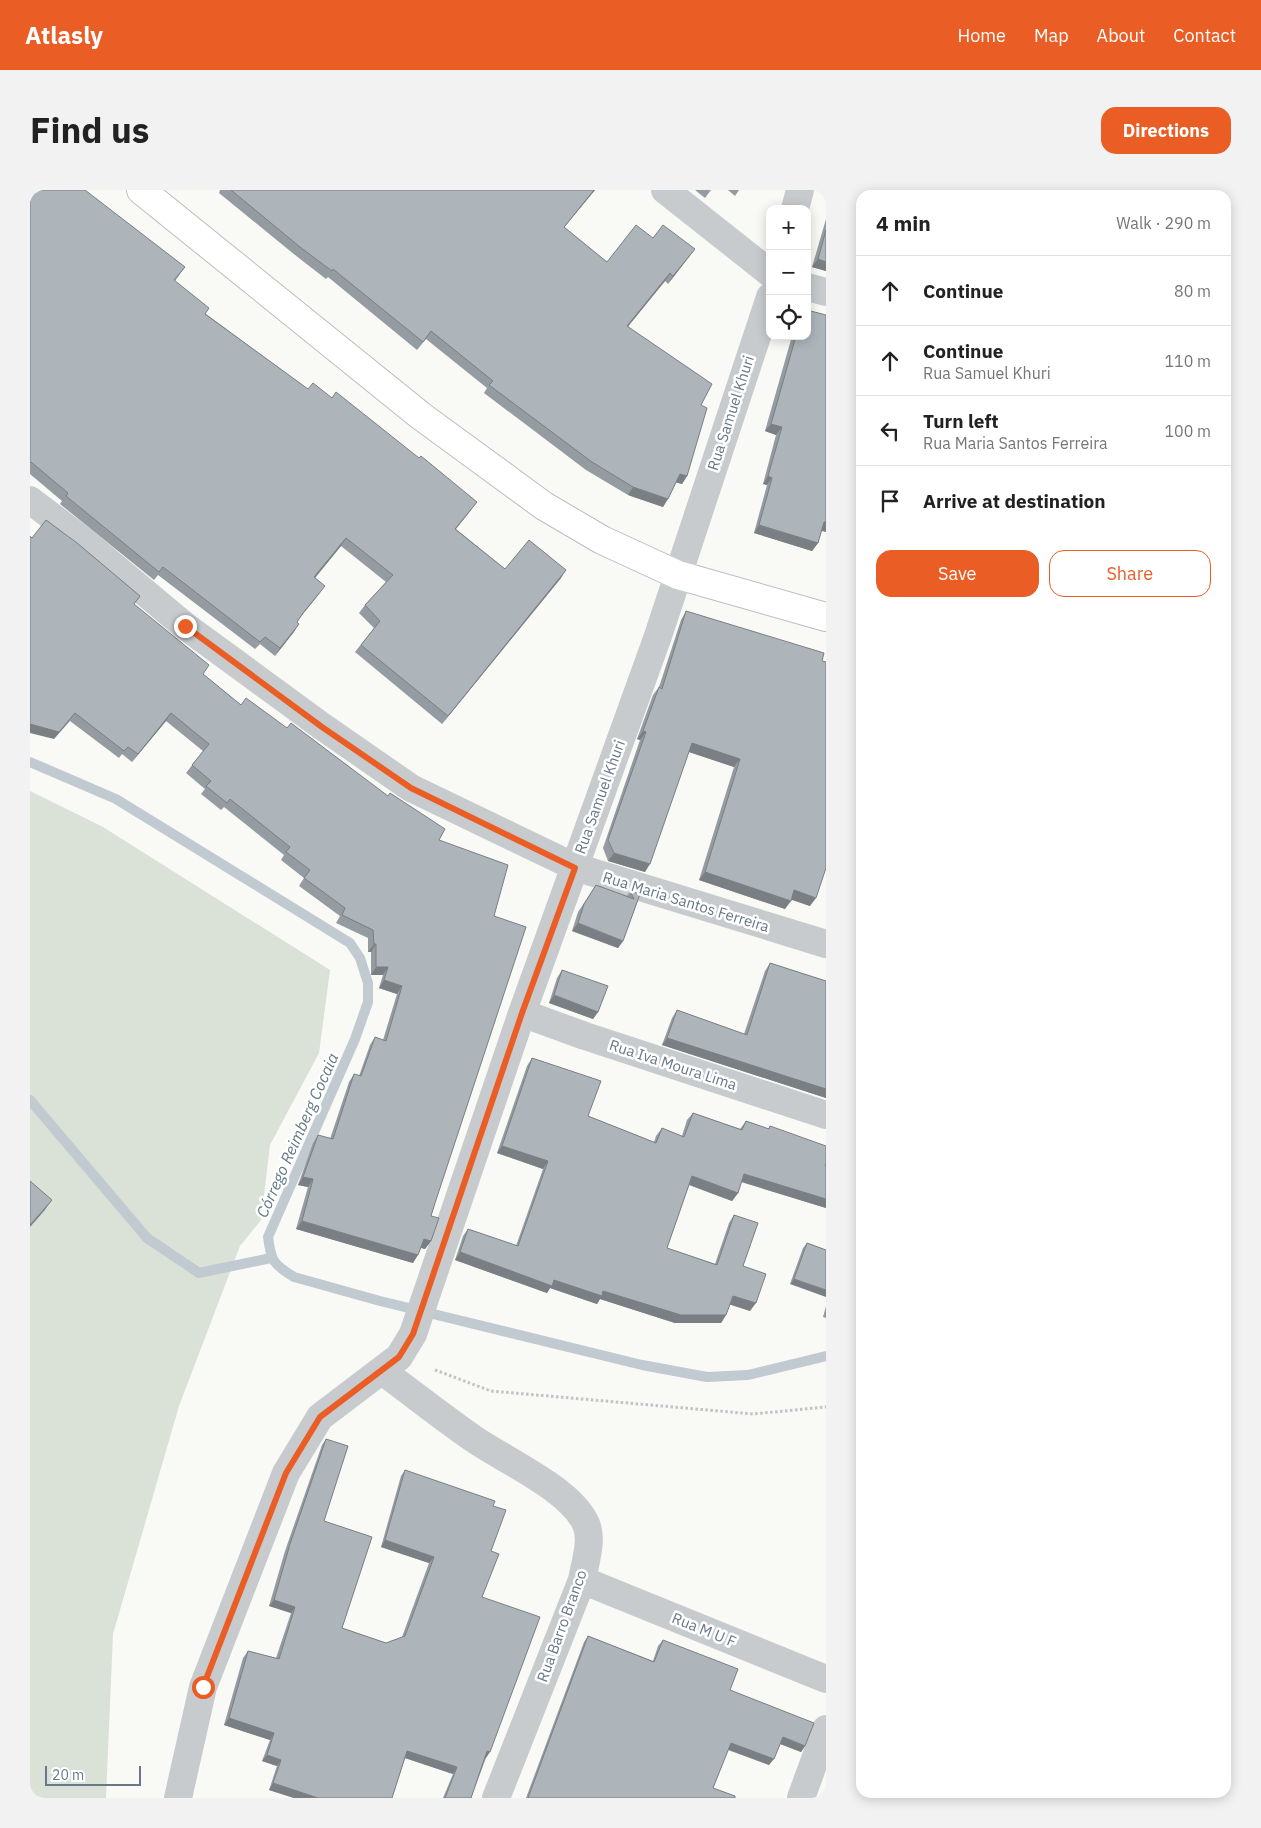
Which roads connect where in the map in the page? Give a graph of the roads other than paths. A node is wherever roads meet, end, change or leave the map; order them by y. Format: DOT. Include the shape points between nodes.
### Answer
graph roads {
  1 [pos="141,190"];
  2 [pos="665,190"];
  3 [pos="800,190"];
  4 [pos="796,205"];
  5 [pos="766,270"];
  6 [pos="811,288"];
  7 [pos="826,292"];
  8 [pos="766,309"];
  9 [pos="30,500"];
  10 [pos="678,575"];
  11 [pos="826,617"];
  12 [pos="575,868"];
  13 [pos="826,944"];
  14 [pos="522,1013"];
  15 [pos="826,1114"];
  16 [pos="398,1354"];
  17 [pos="582,1580"];
  18 [pos="826,1679"];
  19 [pos="826,1729"];
  20 [pos="178,1798"];
  21 [pos="496,1798"];
  22 [pos="801,1798"];
  1 -- 10 [label="main road" via="421,416 544,506 602,540"];
  2 -- 5 [label="street"];
  3 -- 4 [label="street"];
  6 -- 7 [label="street"];
  8 -- 10 [label="street, Rua Samuel Khuri"];
  9 -- 12 [label="street, Rua Maria Santos Ferreira" via="185,626 411,788"];
  10 -- 11 [label="main road"];
  10 -- 12 [label="street, Rua Samuel Khuri"];
  12 -- 13 [label="street, Rua Maria Santos Ferreira"];
  12 -- 14 [label="street, Rua Samuel Khuri"];
  14 -- 15 [label="street, Rua Iva Moura Lima"];
  14 -- 16 [label="street, Rua Samuel Khuri" via="443,1244"];
  16 -- 17 [label="street, Rua Barro Branco" via="472,1438 555,1490 577,1508 587,1525 589,1544"];
  16 -- 20 [label="street" via="320,1417 286,1473 203,1687"];
  17 -- 18 [label="street, Rua M U F"];
  17 -- 21 [label="street, Rua Barro Branco"];
  19 -- 22 [label="street"];
}
